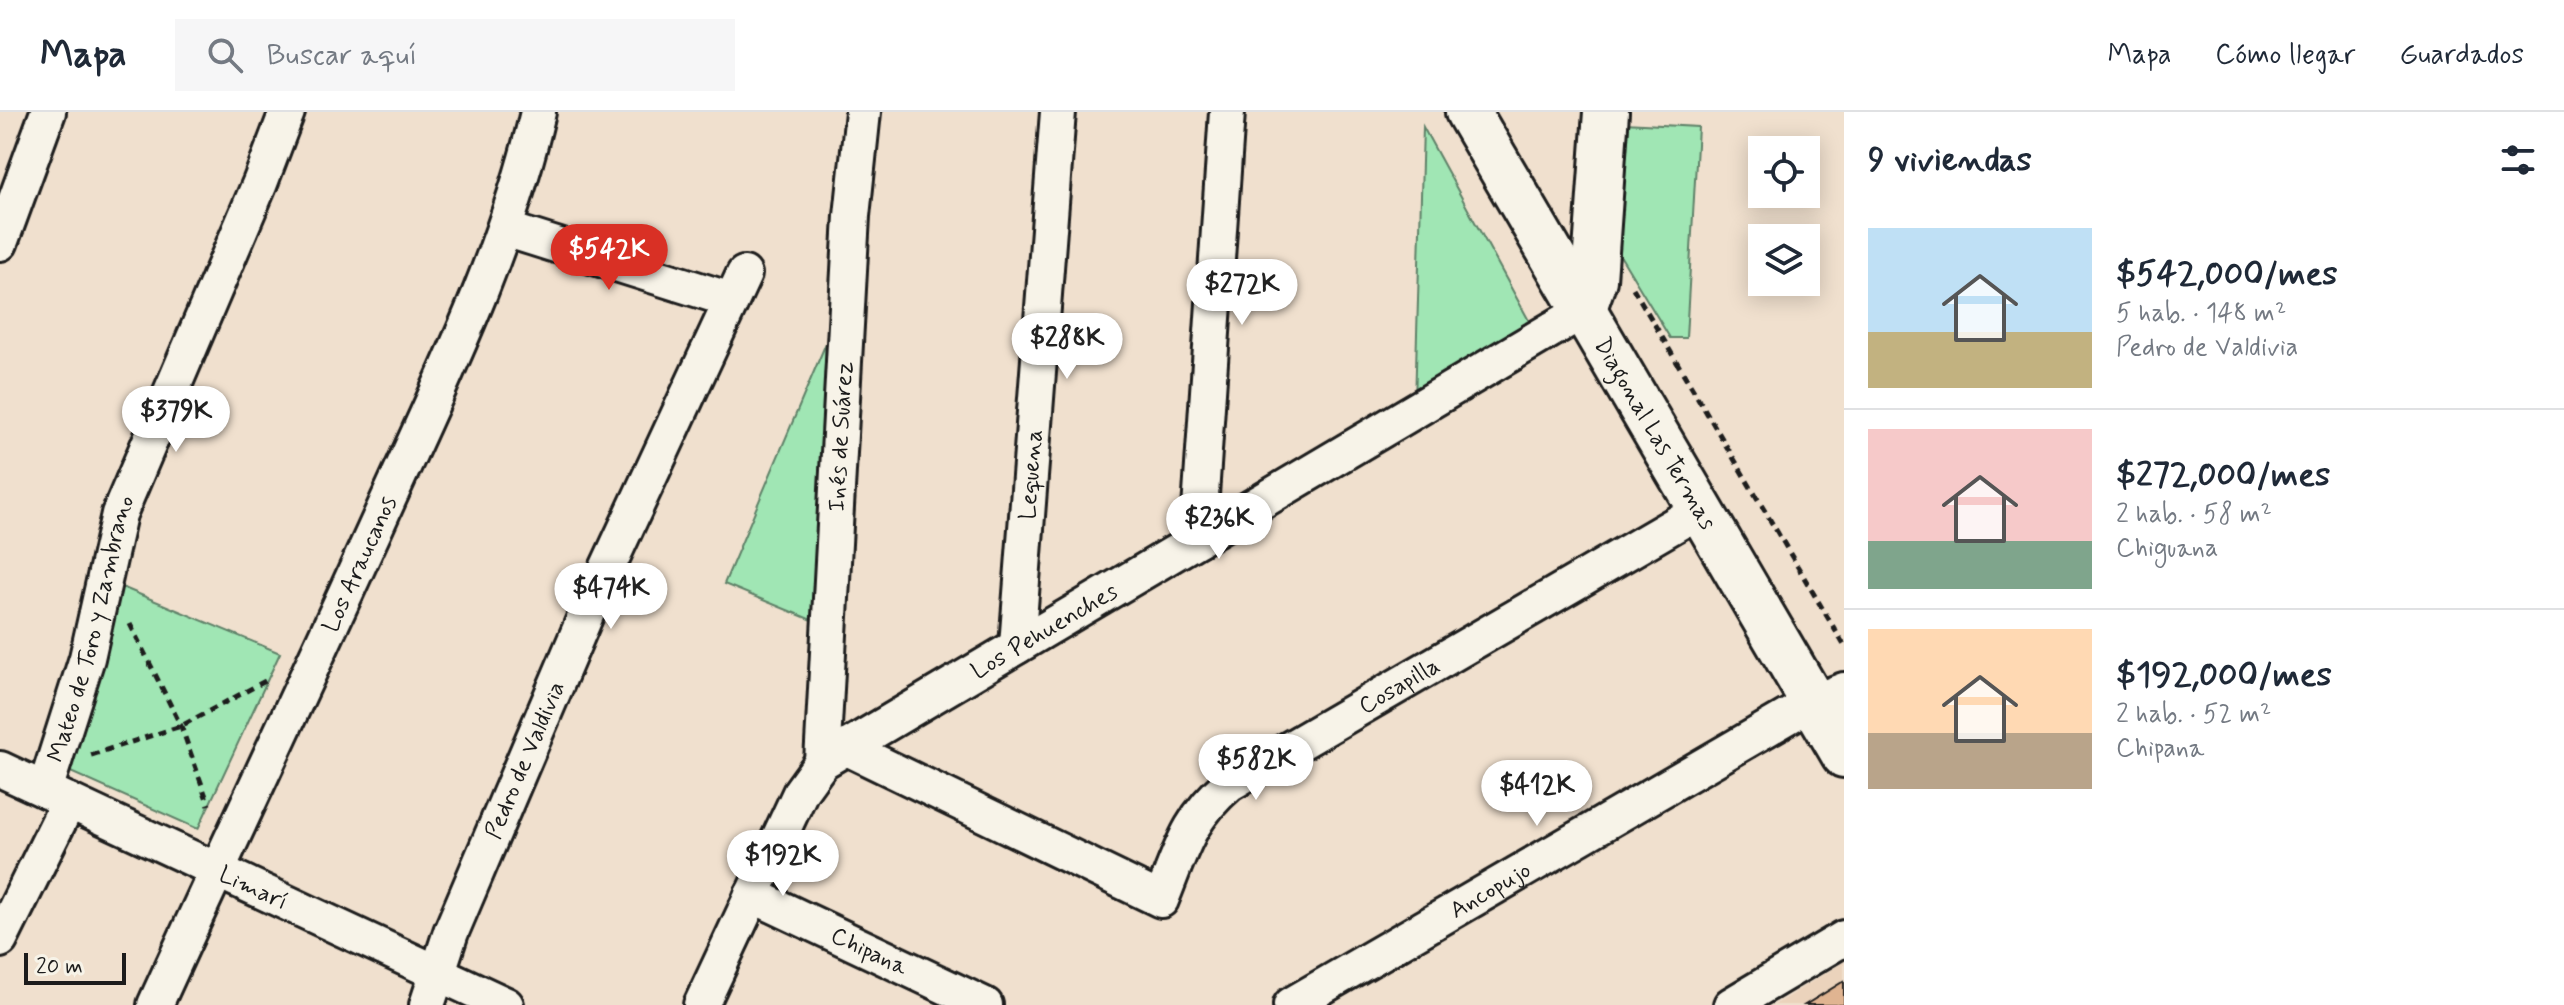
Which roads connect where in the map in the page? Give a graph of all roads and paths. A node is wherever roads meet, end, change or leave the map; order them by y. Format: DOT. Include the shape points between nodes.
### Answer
graph roads {
  1 [pos="48,112"];
  2 [pos="287,112"];
  3 [pos="538,112"];
  4 [pos="863,112"];
  5 [pos="1058,112"];
  6 [pos="1227,112"];
  7 [pos="1468,112"];
  8 [pos="1484,112"];
  9 [pos="1606,112"];
  10 [pos="1494,160"];
  11 [pos="505,229"];
  12 [pos="0,243"];
  13 [pos="1625,275"];
  14 [pos="1583,311"];
  15 [pos="1700,510"];
  16 [pos="1198,539"];
  17 [pos="104,573"];
  18 [pos="1844,645"];
  19 [pos="1017,646"];
  20 [pos="319,652"];
  21 [pos="1828,696"];
  22 [pos="181,726"];
  23 [pos="834,754"];
  24 [pos="1844,755"];
  25 [pos="0,769"];
  26 [pos="56,786"];
  27 [pos="222,862"];
  28 [pos="752,895"];
  29 [pos="1844,938"];
  30 [pos="0,940"];
  31 [pos="438,972"];
  32 [pos="155,1005"];
  33 [pos="427,1005"];
  34 [pos="506,1005"];
  35 [pos="701,1005"];
  36 [pos="985,1005"];
  37 [pos="1291,1005"];
  38 [pos="1731,1005"];
  1 -- 12 [label="street"];
  2 -- 17 [label="street, Mateo de Toro y Zambrano" via="119,514"];
  3 -- 11 [label="street, Los Araucanos"];
  4 -- 23 [label="street, Inés de Suárez" via="852,216"];
  5 -- 19 [label="street, Lequena"];
  6 -- 16 [label="street"];
  7 -- 10 [label="main road, Diagonal Las Termas"];
  8 -- 10 [label="main road"];
  9 -- 14 [label="main road" via="1594,280"];
  10 -- 14 [label="main road, Diagonal Las Termas"];
  11 -- 20 [label="street, Los Araucanos" via="458,348"];
  11 -- 31 [label="street, Pedro de Valdivia" via="737,287 591,603"];
  13 -- 18 [label="path"];
  14 -- 15 [label="main road, Diagonal Las Termas"];
  14 -- 16 [label="street, Los Pehuenches"];
  15 -- 21 [label="main road, Diagonal Las Termas"];
  15 -- 23 [label="street, Cosapilla" via="1229,784 1192,823 1161,900"];
  16 -- 19 [label="street, Los Pehuenches"];
  17 -- 22 [label="path"];
  17 -- 26 [label="street, Mateo de Toro y Zambrano"];
  19 -- 23 [label="street, Los Pehuenches"];
  20 -- 22 [label="path"];
  20 -- 27 [label="street, Los Araucanos"];
  21 -- 24 [label="main road, Diagonal Las Termas"];
  21 -- 37 [label="street, Ancopujo"];
  22 -- 26 [label="path"];
  22 -- 27 [label="path"];
  23 -- 28 [label="street, Los Pehuenches" via="801,791"];
  25 -- 26 [label="street, Limarí"];
  26 -- 27 [label="street, Limarí"];
  26 -- 30 [label="street, Mateo de Toro y Zambrano"];
  27 -- 31 [label="street, Limarí"];
  27 -- 32 [label="street, Los Araucanos"];
  28 -- 35 [label="street, Los Pehuenches"];
  28 -- 36 [label="street, Chipana"];
  29 -- 38 [label="street"];
  31 -- 33 [label="street, Pedro de Valdivia"];
  31 -- 34 [label="street, Limarí"];
}
